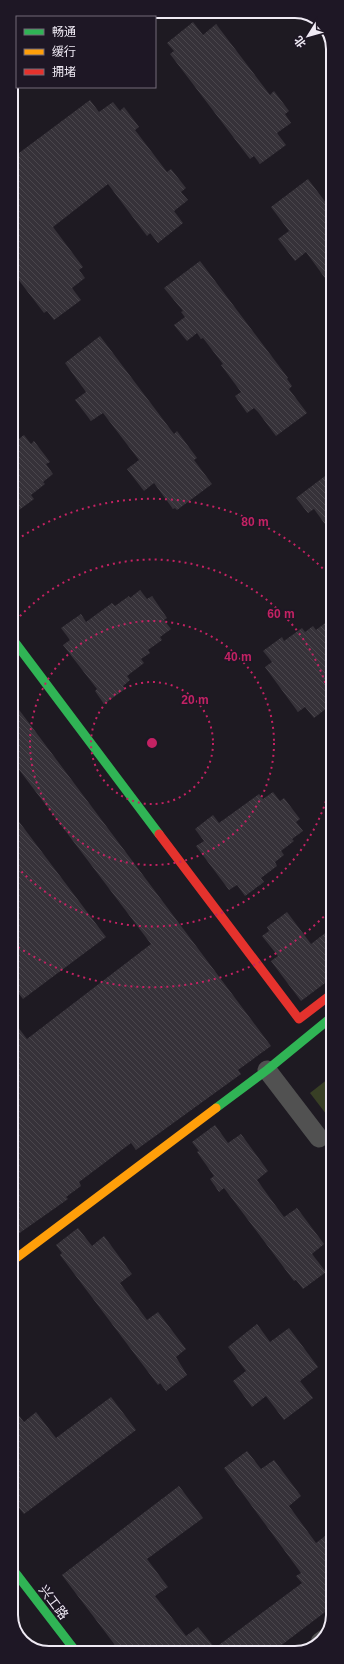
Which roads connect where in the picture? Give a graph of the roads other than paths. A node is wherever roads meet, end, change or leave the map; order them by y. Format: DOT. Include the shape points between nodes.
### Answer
graph roads {
  1 [pos="18,646"];
  2 [pos="326,998"];
  3 [pos="326,1022"];
  4 [pos="267,1070"];
  5 [pos="319,1138"];
  6 [pos="18,1257"];
  7 [pos="18,1576"];
  8 [pos="72,1646"];
  1 -- 2 [label="street" via="299,1019"];
  3 -- 4 [label="street"];
  4 -- 5 [label="street"];
  4 -- 6 [label="street"];
  7 -- 8 [label="street, 兴工路"];
}
